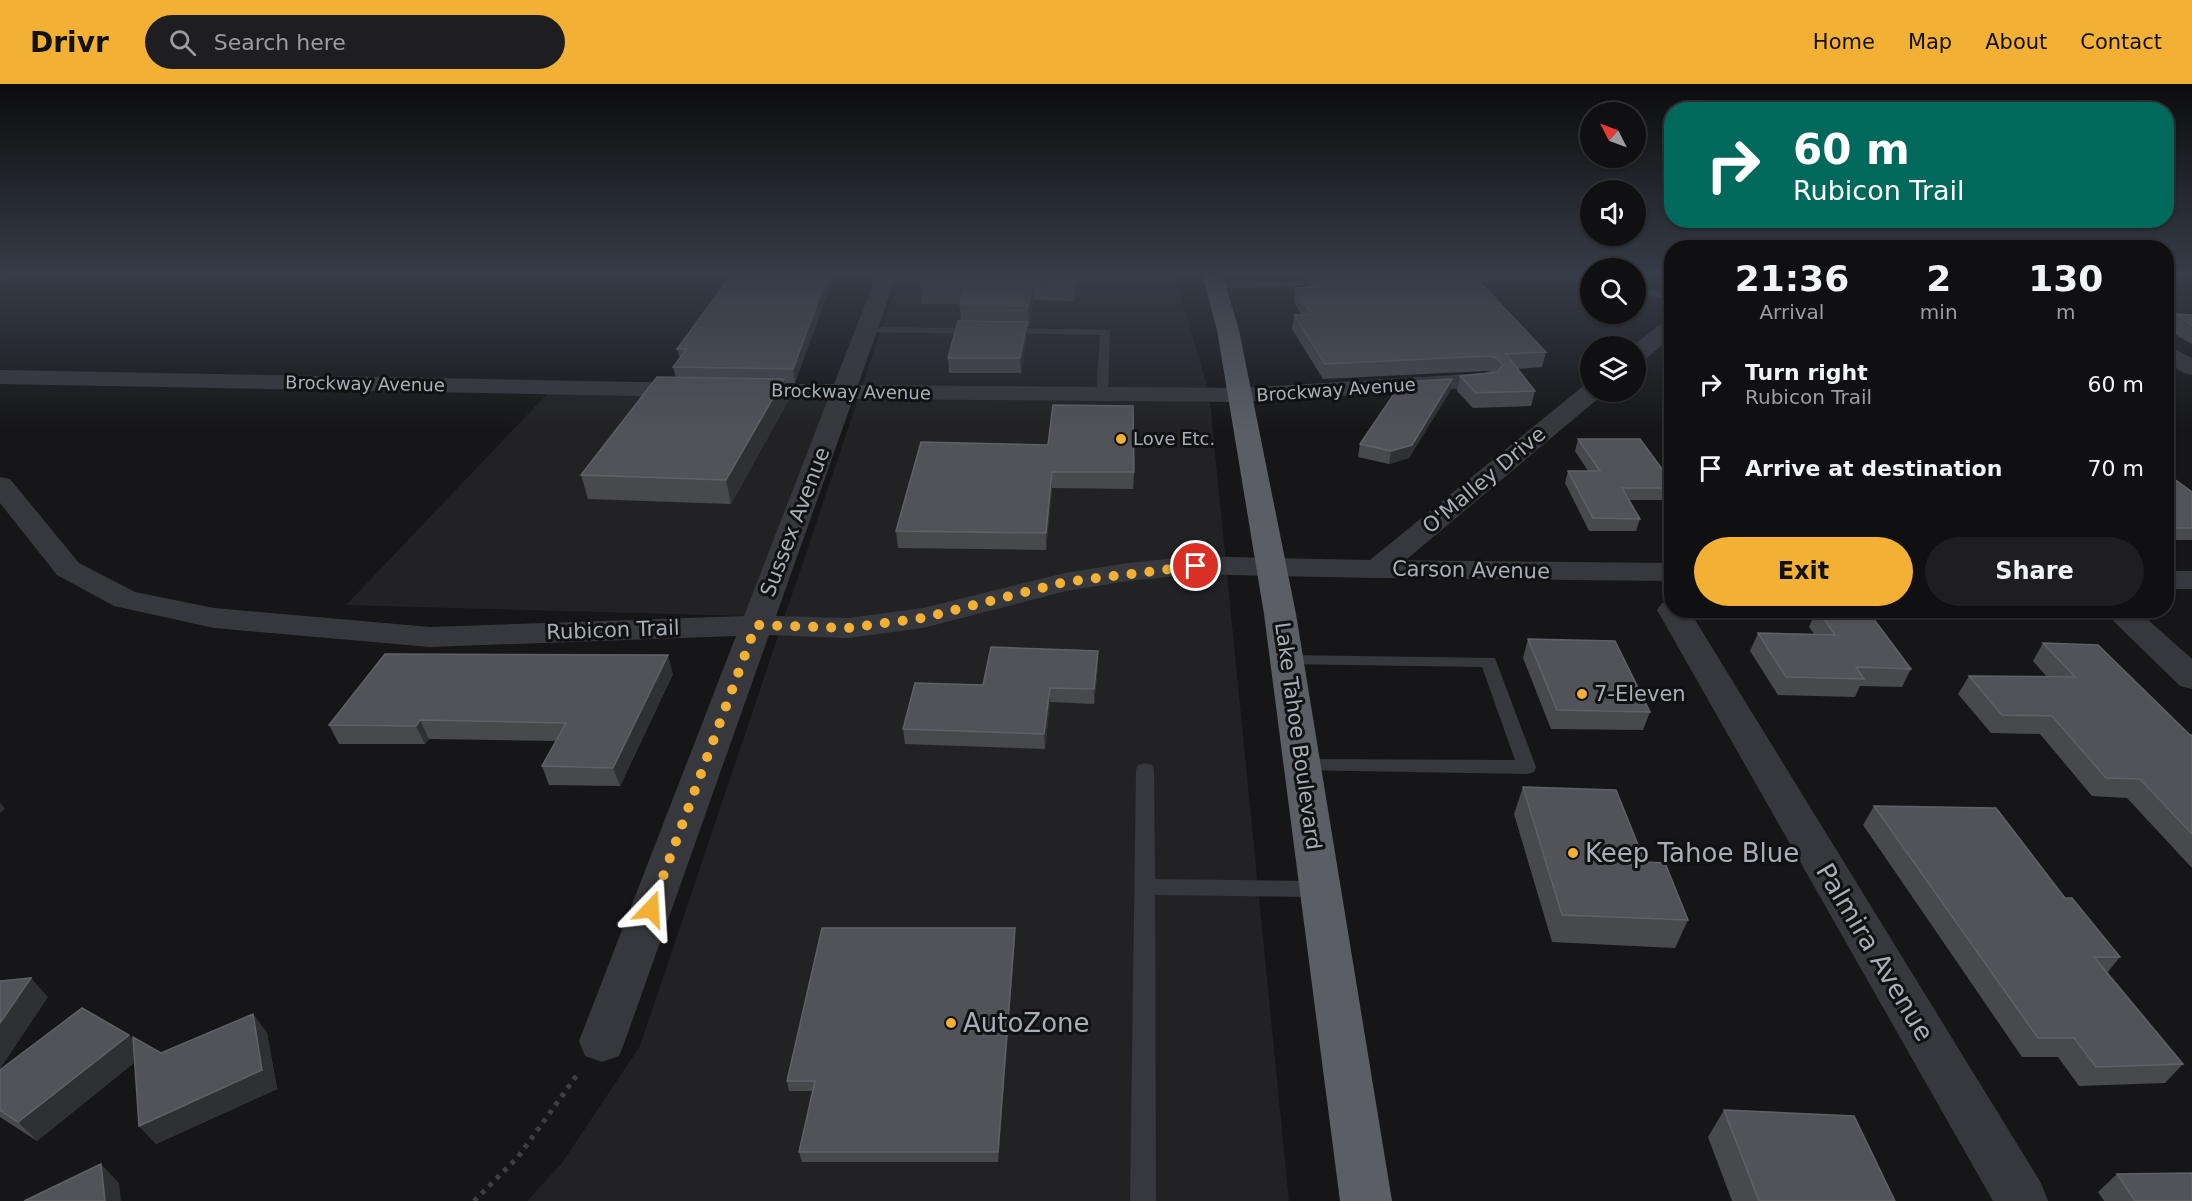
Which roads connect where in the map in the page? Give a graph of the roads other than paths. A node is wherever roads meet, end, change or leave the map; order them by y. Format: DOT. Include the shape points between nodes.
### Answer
graph roads {
  1 [pos="868,326"];
  2 [pos="1227,326"];
  3 [pos="867,330"];
  4 [pos="1664,333"];
  5 [pos="1646,347"];
  6 [pos="2174,357"];
  7 [pos="2192,368"];
  8 [pos="0,377"];
  9 [pos="1485,380"];
  10 [pos="843,393"];
  11 [pos="1102,395"];
  12 [pos="1240,396"];
  13 [pos="1580,401"];
  14 [pos="0,485"];
  15 [pos="1270,567"];
  16 [pos="1377,568"];
  17 [pos="1661,572"];
  18 [pos="2174,580"];
  19 [pos="2192,580"];
  20 [pos="1677,618"];
  21 [pos="2127,618"];
  22 [pos="756,625"];
  23 [pos="1287,660"];
  24 [pos="2192,678"];
  25 [pos="1302,765"];
  26 [pos="1145,770"];
  27 [pos="1144,887"];
  28 [pos="1320,889"];
  29 [pos="602,1041"];
  30 [pos="1143,1201"];
  31 [pos="1366,1201"];
  32 [pos="2022,1201"];
  1 -- 3 [label="street, Sussex Avenue"];
  2 -- 12 [label="highway, Lake Tahoe Boulevard"];
  3 -- 10 [label="street, Sussex Avenue"];
  3 -- 11 [label="lane" via="1106,332"];
  4 -- 5 [label="street"];
  6 -- 7 [label="street"];
  8 -- 10 [label="street, Brockway Avenue"];
  9 -- 12 [label="street, Brockway Avenue"];
  10 -- 11 [label="street, Brockway Avenue"];
  10 -- 22 [label="street, Sussex Avenue"];
  11 -- 12 [label="street, Brockway Avenue"];
  12 -- 15 [label="highway, Lake Tahoe Boulevard"];
  13 -- 16 [label="street, O'Malley Drive"];
  14 -- 22 [label="street, Rubicon Trail" via="68,569 125,599 214,618 430,637"];
  15 -- 16 [label="street, Carson Avenue"];
  15 -- 22 [label="street, Rubicon Trail" via="1196,566 1128,572 1065,582 923,618 848,628"];
  15 -- 23 [label="highway, Lake Tahoe Boulevard"];
  16 -- 17 [label="street, Carson Avenue"];
  18 -- 19 [label="street"];
  20 -- 32 [label="street, Palmira Avenue"];
  21 -- 24 [label="street"];
  22 -- 29 [label="street, Sussex Avenue"];
  23 -- 25 [label="highway, Lake Tahoe Boulevard"];
  23 -- 25 [label="lane" via="1489,662 1527,767"];
  25 -- 28 [label="highway, Lake Tahoe Boulevard"];
  26 -- 27 [label="lane"];
  27 -- 28 [label="lane"];
  27 -- 30 [label="lane"];
  28 -- 31 [label="highway, Lake Tahoe Boulevard"];
}
